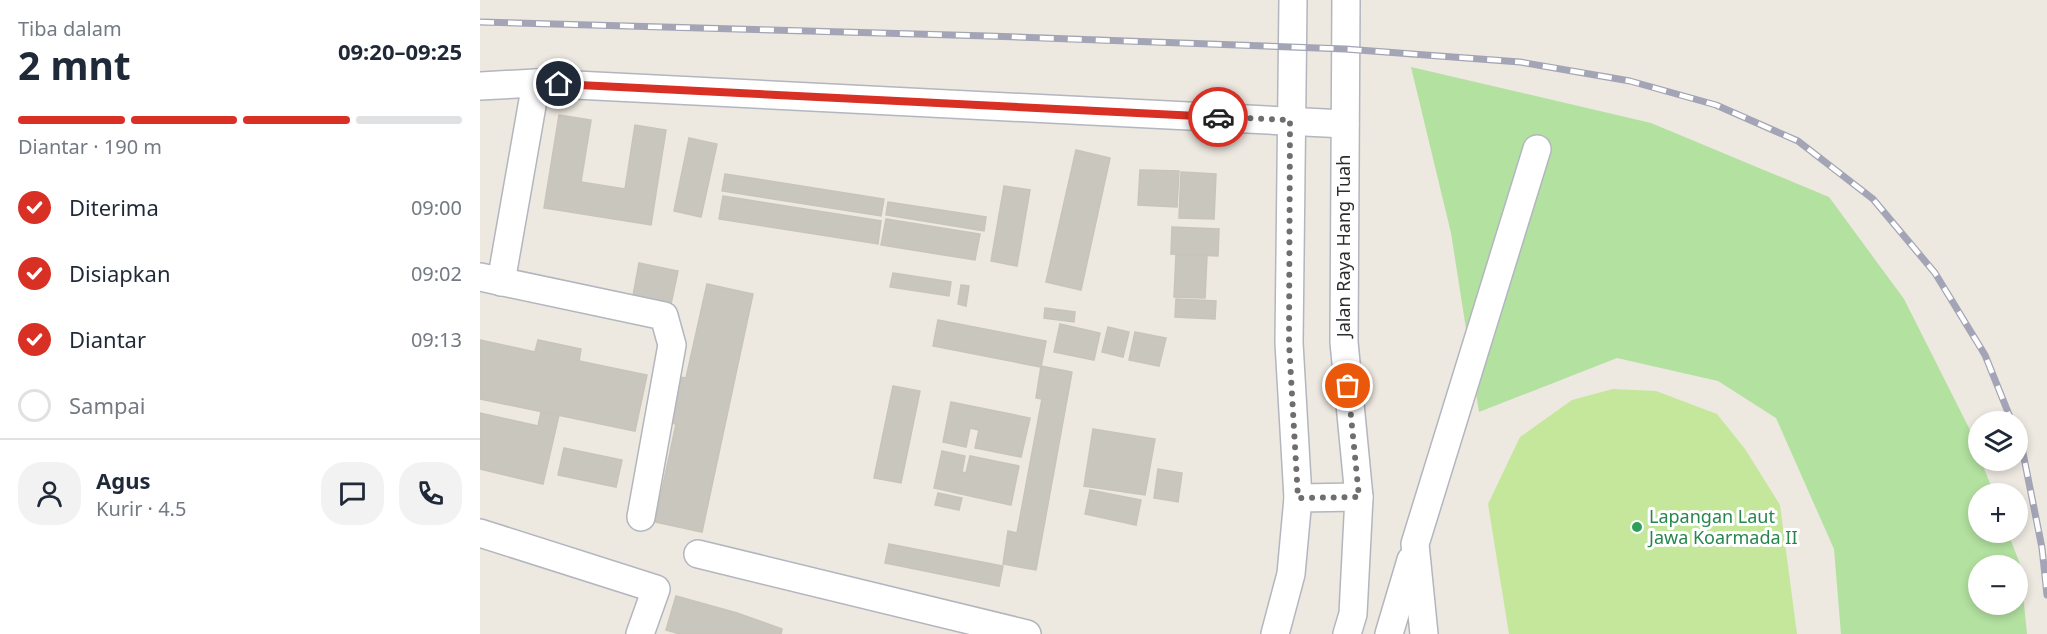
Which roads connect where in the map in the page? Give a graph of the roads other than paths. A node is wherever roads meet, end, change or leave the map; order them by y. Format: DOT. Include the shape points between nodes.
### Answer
graph roads {
  1 [pos="1293,0"];
  2 [pos="1346,0"];
  3 [pos="536,83"];
  4 [pos="480,86"];
  5 [pos="1290,120"];
  6 [pos="1345,124"];
  7 [pos="1537,149"];
  8 [pos="491,279"];
  9 [pos="1359,497"];
  10 [pos="1298,498"];
  11 [pos="641,517"];
  12 [pos="480,533"];
  13 [pos="1415,544"];
  14 [pos="698,554"];
  15 [pos="640,634"];
  16 [pos="1027,634"];
  17 [pos="1275,634"];
  18 [pos="1347,634"];
  19 [pos="1389,634"];
  20 [pos="1424,634"];
  1 -- 5 [label="street"];
  2 -- 6 [label="street, Jalan Raya Hang Tuah"];
  3 -- 4 [label="street"];
  3 -- 5 [label="street"];
  3 -- 8 [label="street"];
  5 -- 6 [label="street"];
  5 -- 10 [label="street" via="1289,343"];
  6 -- 9 [label="street, Jalan Raya Hang Tuah" via="1344,342"];
  7 -- 13 [label="street"];
  8 -- 11 [label="street" via="664,316 672,345"];
  9 -- 10 [label="street"];
  9 -- 18 [label="street, Jalan Raya Hang Tuah" via="1353,614"];
  10 -- 17 [label="street" via="1291,574"];
  12 -- 15 [label="street" via="656,589"];
  13 -- 19 [label="street"];
  13 -- 20 [label="street"];
  14 -- 16 [label="street"];
}
